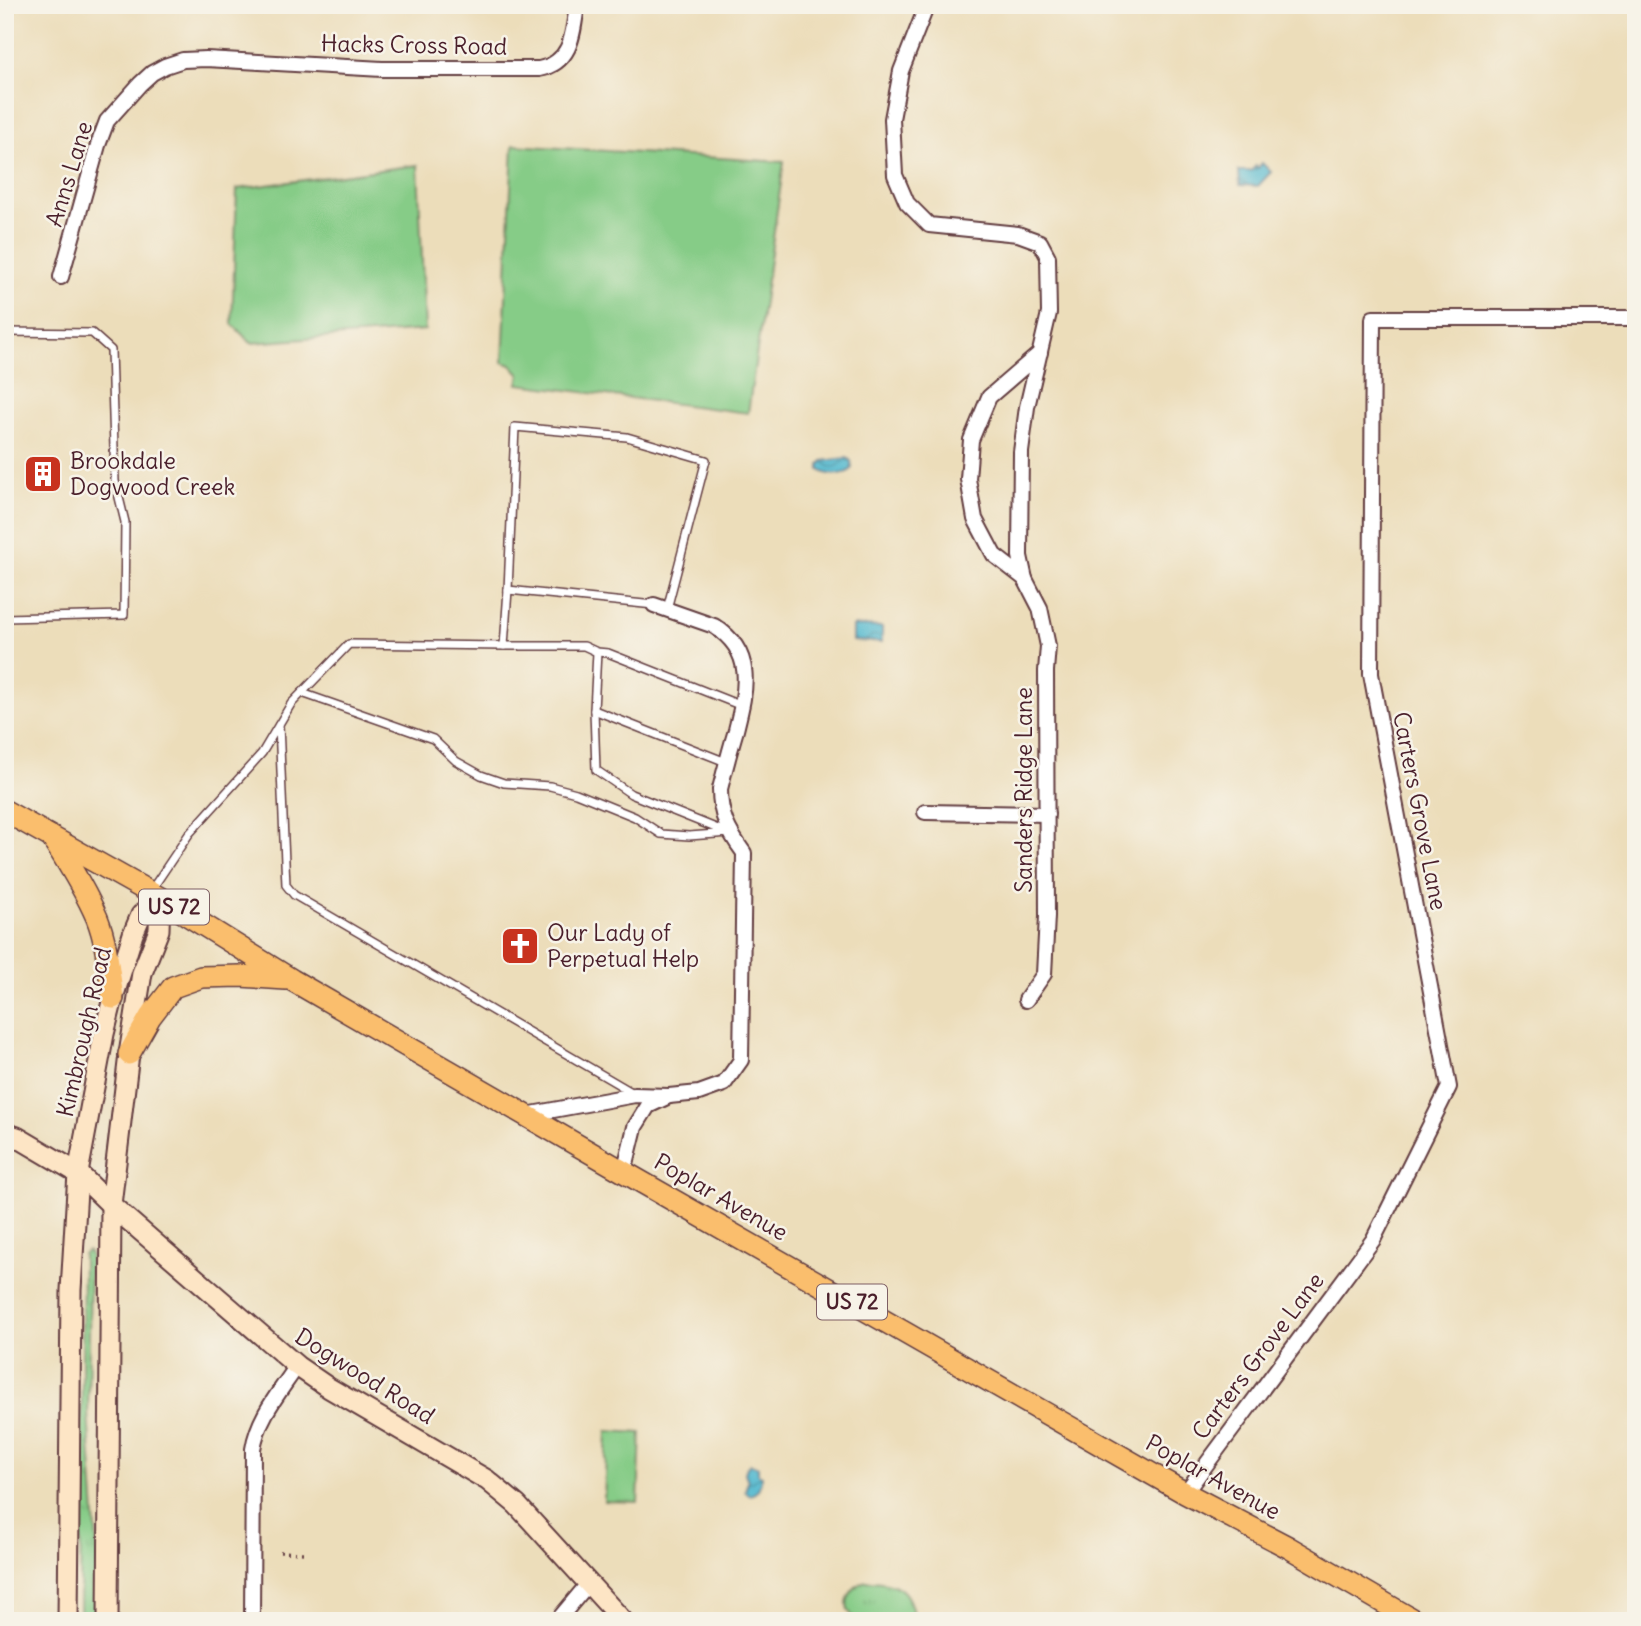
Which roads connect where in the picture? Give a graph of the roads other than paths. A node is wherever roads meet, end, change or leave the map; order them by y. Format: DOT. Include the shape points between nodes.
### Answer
graph roads {
  1 [pos="577,5"];
  2 [pos="927,5"];
  3 [pos="206,59"];
  4 [pos="61,277"];
  5 [pos="1636,318"];
  6 [pos="5,332"];
  7 [pos="1040,353"];
  8 [pos="1025,579"];
  9 [pos="508,590"];
  10 [pos="661,607"];
  11 [pos="5,618"];
  12 [pos="503,646"];
  13 [pos="597,652"];
  14 [pos="302,693"];
  15 [pos="742,706"];
  16 [pos="594,710"];
  17 [pos="279,725"];
  18 [pos="727,762"];
  19 [pos="5,811"];
  20 [pos="925,811"];
  21 [pos="1047,814"];
  22 [pos="730,833"];
  23 [pos="52,839"];
  24 [pos="154,895"];
  25 [pos="292,980"];
  26 [pos="113,999"];
  27 [pos="1026,1000"];
  28 [pos="129,1054"];
  29 [pos="635,1095"];
  30 [pos="669,1096"];
  31 [pos="526,1115"];
  32 [pos="5,1133"];
  33 [pos="624,1172"];
  34 [pos="78,1173"];
  35 [pos="111,1205"];
  36 [pos="297,1366"];
  37 [pos="1185,1493"];
  38 [pos="588,1584"];
  39 [pos="68,1621"];
  40 [pos="108,1621"];
  41 [pos="252,1621"];
  42 [pos="557,1621"];
  43 [pos="623,1621"];
  44 [pos="1415,1621"];
  1 -- 3 [label="street, Hacks Cross Road" via="565,54 539,69 382,69"];
  2 -- 7 [label="street, Sanders Ridge Lane" via="901,71 892,118 895,175 907,203 929,225 1018,234 1040,242 1048,257 1049,313"];
  3 -- 4 [label="street, Anns Lane" via="183,60 152,73 107,121"];
  5 -- 37 [label="street, Carters Grove Lane" via="1373,318 1371,674 1449,1087 1373,1240"];
  6 -- 11 [label="lane" via="92,333 111,350 115,481 125,522 124,615"];
  7 -- 8 [label="street, Sanders Ridge Lane" via="1021,452 1020,556"];
  7 -- 8 [label="street, Sanders Ridge Lane" via="989,397 971,440 968,479 975,519 994,555"];
  8 -- 21 [label="street, Sanders Ridge Lane" via="1040,608 1048,646"];
  9 -- 10 [label="lane"];
  9 -- 10 [label="lane" via="515,426 627,437 706,460"];
  9 -- 12 [label="lane"];
  10 -- 15 [label="street" via="714,626 733,642 746,676"];
  12 -- 13 [label="lane" via="584,646"];
  12 -- 14 [label="lane" via="349,644"];
  13 -- 15 [label="lane"];
  13 -- 16 [label="lane"];
  14 -- 17 [label="lane"];
  14 -- 22 [label="lane" via="433,739 456,761 504,783 576,793 635,817 661,834"];
  15 -- 18 [label="street"];
  16 -- 18 [label="lane"];
  16 -- 22 [label="lane" via="596,770 631,794"];
  17 -- 24 [label="lane" via="262,753 189,835"];
  17 -- 29 [label="lane" via="285,878 294,895"];
  18 -- 22 [label="street" via="720,802"];
  19 -- 23 [label="main road, Poplar Avenue / US 72"];
  20 -- 21 [label="street"];
  21 -- 27 [label="street, Sanders Ridge Lane" via="1044,974"];
  22 -- 30 [label="street" via="744,853 741,1060 724,1084"];
  23 -- 24 [label="main road, Poplar Avenue / US 72"];
  23 -- 26 [label="main road" via="98,920"];
  24 -- 25 [label="main road, Poplar Avenue / US 72"];
  24 -- 26 [label="street, Kimbrough Road" via="133,934"];
  24 -- 28 [label="street, Kimbrough Road" via="159,930 142,973"];
  25 -- 28 [label="main road" via="201,977 173,987"];
  25 -- 31 [label="main road, Poplar Avenue / US 72"];
  26 -- 34 [label="street, Kimbrough Road"];
  28 -- 35 [label="street, Kimbrough Road"];
  29 -- 30 [label="street"];
  29 -- 31 [label="street"];
  30 -- 33 [label="street" via="648,1106 635,1127"];
  31 -- 33 [label="main road, Poplar Avenue / US 72"];
  32 -- 34 [label="street, Dogwood Road"];
  33 -- 37 [label="main road, Poplar Avenue / US 72"];
  34 -- 35 [label="street, Dogwood Road"];
  34 -- 39 [label="street, Kimbrough Road" via="71,1290"];
  35 -- 36 [label="street, Dogwood Road"];
  35 -- 40 [label="street, Kimbrough Road"];
  36 -- 38 [label="street, Dogwood Road" via="487,1480 517,1505"];
  36 -- 41 [label="street" via="255,1437"];
  37 -- 44 [label="main road, Poplar Avenue / US 72"];
  38 -- 42 [label="street"];
  38 -- 43 [label="street, Dogwood Road"];
}
